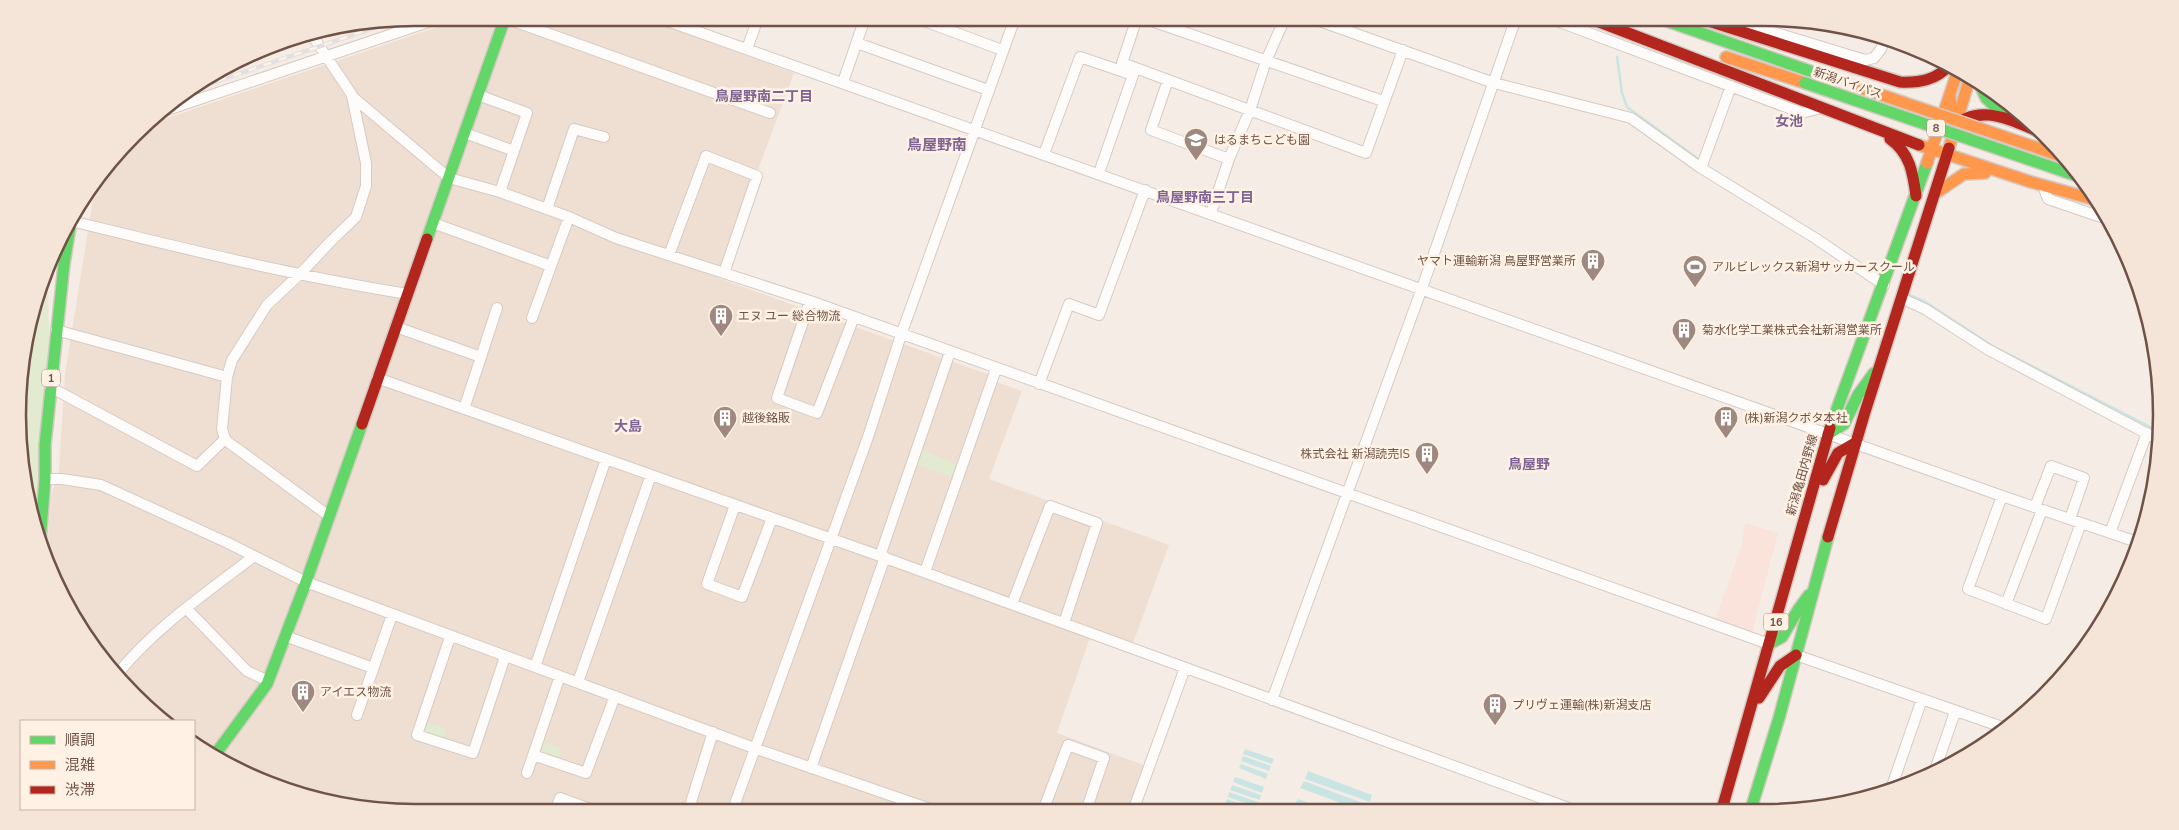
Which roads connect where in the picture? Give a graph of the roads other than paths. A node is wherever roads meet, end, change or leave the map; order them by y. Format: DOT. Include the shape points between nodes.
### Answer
graph roads {
  1 [pos="415,26"];
  2 [pos="502,26"];
  3 [pos="527,26"];
  4 [pos="692,26"];
  5 [pos="755,26"];
  6 [pos="862,26"];
  7 [pos="938,26"];
  8 [pos="1011,26"];
  9 [pos="1134,26"];
  10 [pos="1166,26"];
  11 [pos="1281,26"];
  12 [pos="1334,26"];
  13 [pos="1513,26"];
  14 [pos="1570,26"];
  15 [pos="1610,26"];
  16 [pos="1630,26"];
  17 [pos="1681,26"];
  18 [pos="1724,26"];
  19 [pos="1754,26"];
  20 [pos="315,39"];
  21 [pos="857,43"];
  22 [pos="1882,45"];
  23 [pos="747,48"];
  24 [pos="1002,50"];
  25 [pos="1403,50"];
  26 [pos="325,55"];
  27 [pos="1266,61"];
  28 [pos="1944,70"];
  29 [pos="1814,72"];
  30 [pos="1869,73"];
  31 [pos="1957,78"];
  32 [pos="1168,80"];
  33 [pos="843,82"];
  34 [pos="1494,83"];
  35 [pos="1846,83"];
  36 [pos="1966,83"];
  37 [pos="1731,86"];
  38 [pos="988,90"];
  39 [pos="478,95"];
  40 [pos="1985,95"];
  41 [pos="352,96"];
  42 [pos="1955,100"];
  43 [pos="1383,102"];
  44 [pos="183,104"];
  45 [pos="1823,108"];
  46 [pos="1250,110"];
  47 [pos="770,113"];
  48 [pos="2012,122"];
  49 [pos="1870,126"];
  50 [pos="2023,126"];
  51 [pos="1946,127"];
  52 [pos="974,129"];
  53 [pos="465,133"];
  54 [pos="604,137"];
  55 [pos="1932,150"];
  56 [pos="514,151"];
  57 [pos="2050,152"];
  58 [pos="1044,154"];
  59 [pos="1947,155"];
  60 [pos="1228,159"];
  61 [pos="1701,168"];
  62 [pos="2067,172"];
  63 [pos="1099,173"];
  64 [pos="449,178"];
  65 [pos="2043,186"];
  66 [pos="1145,190"];
  67 [pos="500,192"];
  68 [pos="1936,193"];
  69 [pos="1916,196"];
  70 [pos="2086,197"];
  71 [pos="547,209"];
  72 [pos="1211,213"];
  73 [pos="2098,216"];
  74 [pos="569,217"];
  75 [pos="79,220"];
  76 [pos="433,223"];
  77 [pos="68,239"];
  78 [pos="669,255"];
  79 [pos="551,266"];
  80 [pos="724,272"];
  81 [pos="301,273"];
  82 [pos="1884,284"];
  83 [pos="1422,288"];
  84 [pos="408,294"];
  85 [pos="1903,299"];
  86 [pos="810,301"];
  87 [pos="497,308"];
  88 [pos="854,317"];
  89 [pos="532,318"];
  90 [pos="396,327"];
  91 [pos="56,330"];
  92 [pos="901,335"];
  93 [pos="950,352"];
  94 [pos="481,357"];
  95 [pos="1882,363"];
  96 [pos="996,369"];
  97 [pos="227,377"];
  98 [pos="377,378"];
  99 [pos="1039,384"];
  100 [pos="50,387"];
  101 [pos="464,409"];
  102 [pos="2147,433"];
  103 [pos="1828,434"];
  104 [pos="2152,436"];
  105 [pos="225,439"];
  106 [pos="1855,443"];
  107 [pos="606,459"];
  108 [pos="651,475"];
  109 [pos="45,479"];
  110 [pos="1348,494"];
  111 [pos="2002,496"];
  112 [pos="1810,498"];
  113 [pos="735,505"];
  114 [pos="2039,509"];
  115 [pos="329,516"];
  116 [pos="772,518"];
  117 [pos="2070,519"];
  118 [pos="41,523"];
  119 [pos="2081,523"];
  120 [pos="2110,533"];
  121 [pos="830,539"];
  122 [pos="2132,540"];
  123 [pos="253,557"];
  124 [pos="882,557"];
  125 [pos="925,572"];
  126 [pos="306,582"];
  127 [pos="1815,588"];
  128 [pos="1012,604"];
  129 [pos="2006,604"];
  130 [pos="186,608"];
  131 [pos="392,615"];
  132 [pos="1064,623"];
  133 [pos="285,636"];
  134 [pos="450,636"];
  135 [pos="1769,644"];
  136 [pos="1796,654"];
  137 [pos="505,657"];
  138 [pos="535,667"];
  139 [pos="373,668"];
  140 [pos="1185,668"];
  141 [pos="121,669"];
  142 [pos="560,676"];
  143 [pos="268,680"];
  144 [pos="578,682"];
  145 [pos="615,696"];
  146 [pos="1922,698"];
  147 [pos="1272,700"];
  148 [pos="1753,706"];
  149 [pos="1955,712"];
  150 [pos="356,714"];
  151 [pos="1997,726"];
  152 [pos="713,732"];
  153 [pos="754,748"];
  154 [pos="218,750"];
  155 [pos="533,755"];
  156 [pos="1938,763"];
  157 [pos="811,768"];
  158 [pos="527,773"];
  159 [pos="1894,781"];
  160 [pos="558,804"];
  161 [pos="576,804"];
  162 [pos="690,804"];
  163 [pos="735,804"];
  164 [pos="916,804"];
  165 [pos="1046,804"];
  166 [pos="1088,804"];
  167 [pos="1136,804"];
  168 [pos="1558,804"];
  169 [pos="1724,804"];
  170 [pos="1753,804"];
  1 -- 26 [label="street"];
  2 -- 39 [label="main road"];
  3 -- 47 [label="street"];
  4 -- 23 [label="street"];
  5 -- 23 [label="street"];
  6 -- 21 [label="street"];
  7 -- 24 [label="street"];
  8 -- 24 [label="street"];
  9 -- 32 [label="street" via="1122,63"];
  10 -- 27 [label="street"];
  11 -- 27 [label="street"];
  12 -- 25 [label="street"];
  13 -- 34 [label="street"];
  14 -- 37 [label="street"];
  15 -- 45 [label="main road"];
  16 -- 62 [label="main road, 新潟バイパス / 8, bridge"];
  17 -- 29 [label="main road, 新潟バイパス"];
  18 -- 30 [label="main road"];
  19 -- 22 [label="street" via="1865,60 1874,58"];
  20 -- 26 [label="street"];
  21 -- 33 [label="street"];
  21 -- 38 [label="street"];
  23 -- 33 [label="street"];
  24 -- 38 [label="street"];
  25 -- 34 [label="street"];
  25 -- 43 [label="street"];
  26 -- 41 [label="street"];
  26 -- 44 [label="street"];
  27 -- 43 [label="street"];
  27 -- 46 [label="street"];
  28 -- 30 [label="main road" via="1938,76 1918,83 1900,82"];
  30 -- 51 [label="main road" via="1921,99"];
  31 -- 42 [label="main road, 新潟亀田内野線 / 16"];
  32 -- 46 [label="street"];
  32 -- 60 [label="street" via="1151,130"];
  33 -- 52 [label="street"];
  34 -- 61 [label="street" via="1630,118"];
  34 -- 83 [label="street"];
  35 -- 57 [label="main road, 新潟バイパス / 8, bridge"];
  36 -- 42 [label="main road, 新潟亀田内野線 / 16"];
  37 -- 45 [label="street" via="1802,113"];
  37 -- 61 [label="street"];
  38 -- 52 [label="street"];
  39 -- 53 [label="main road"];
  39 -- 56 [label="street" via="527,113"];
  40 -- 48 [label="main road"];
  41 -- 64 [label="street"];
  41 -- 81 [label="street" via="366,163 366,186 356,217"];
  42 -- 51 [label="main road, 新潟亀田内野線 / 16"];
  42 -- 51 [label="main road"];
  43 -- 46 [label="street" via="1366,153"];
  45 -- 49 [label="main road"];
  46 -- 60 [label="street"];
  48 -- 50 [label="main road"];
  48 -- 51 [label="main road" via="1972,114"];
  49 -- 51 [label="main road" via="1912,134"];
  49 -- 55 [label="main road"];
  49 -- 69 [label="main road" via="1907,153"];
  51 -- 55 [label="main road, 新潟亀田内野線 / 16"];
  51 -- 59 [label="main road"];
  51 -- 65 [label="main road" via="1961,147 1980,160"];
  52 -- 58 [label="street"];
  52 -- 92 [label="street"];
  53 -- 56 [label="street"];
  53 -- 64 [label="main road"];
  54 -- 71 [label="street" via="574,129"];
  55 -- 59 [label="main road"];
  55 -- 69 [label="main road, 新潟亀田内野線 / 16"];
  56 -- 67 [label="street"];
  58 -- 63 [label="street"];
  58 -- 63 [label="street" via="1080,57 1133,75"];
  59 -- 65 [label="main road"];
  59 -- 68 [label="main road, 16"];
  60 -- 72 [label="street"];
  61 -- 82 [label="street"];
  63 -- 66 [label="street"];
  64 -- 67 [label="street"];
  64 -- 76 [label="main road"];
  65 -- 68 [label="main road" via="1973,170 1960,174"];
  65 -- 70 [label="main road"];
  65 -- 73 [label="street" via="2048,199"];
  66 -- 72 [label="street"];
  66 -- 99 [label="street" via="1099,315 1069,304"];
  67 -- 71 [label="street"];
  68 -- 85 [label="main road, 16"];
  69 -- 82 [label="main road, 新潟亀田内野線 / 16"];
  71 -- 74 [label="street"];
  72 -- 83 [label="street"];
  74 -- 78 [label="street" via="616,238"];
  74 -- 79 [label="street"];
  75 -- 81 [label="street" via="212,255"];
  76 -- 79 [label="street"];
  76 -- 84 [label="main road"];
  77 -- 91 [label="main road, 1"];
  78 -- 80 [label="street"];
  78 -- 80 [label="street" via="706,156 757,176"];
  79 -- 89 [label="street"];
  80 -- 86 [label="street"];
  81 -- 84 [label="street"];
  81 -- 97 [label="street" via="268,305 232,360"];
  82 -- 103 [label="main road, 新潟亀田内野線 / 16"];
  83 -- 103 [label="street"];
  83 -- 110 [label="street"];
  84 -- 90 [label="main road"];
  85 -- 95 [label="main road, 16"];
  85 -- 102 [label="street" via="1925,309 1987,349"];
  86 -- 88 [label="street"];
  86 -- 88 [label="street" via="777,398 817,413"];
  87 -- 94 [label="street"];
  88 -- 92 [label="street"];
  90 -- 94 [label="street"];
  90 -- 98 [label="main road"];
  91 -- 97 [label="street"];
  91 -- 100 [label="main road, 1"];
  92 -- 93 [label="street"];
  92 -- 121 [label="street"];
  93 -- 96 [label="street"];
  93 -- 124 [label="street"];
  94 -- 101 [label="street"];
  95 -- 103 [label="main road" via="1862,388 1844,424"];
  95 -- 106 [label="main road, 16"];
  96 -- 99 [label="street"];
  96 -- 125 [label="street"];
  97 -- 105 [label="street" via="222,429"];
  98 -- 101 [label="street"];
  98 -- 115 [label="main road"];
  99 -- 110 [label="street"];
  100 -- 105 [label="street" via="197,466"];
  100 -- 109 [label="main road, 1"];
  101 -- 107 [label="street"];
  102 -- 104 [label="street"];
  102 -- 120 [label="street"];
  103 -- 106 [label="street"];
  103 -- 112 [label="main road, 新潟亀田内野線 / 16"];
  105 -- 115 [label="street"];
  106 -- 111 [label="street"];
  106 -- 112 [label="main road" via="1838,453"];
  106 -- 127 [label="main road, 16"];
  107 -- 108 [label="street"];
  107 -- 138 [label="street"];
  108 -- 113 [label="street"];
  108 -- 144 [label="street"];
  109 -- 118 [label="main road, 1"];
  109 -- 123 [label="street" via="101,485"];
  110 -- 135 [label="street"];
  110 -- 147 [label="street"];
  111 -- 114 [label="street"];
  111 -- 129 [label="street" via="1968,589"];
  112 -- 135 [label="main road, 新潟亀田内野線 / 16"];
  113 -- 116 [label="street"];
  113 -- 116 [label="street" via="707,584 742,596"];
  114 -- 117 [label="street"];
  114 -- 117 [label="street" via="2051,466 2084,478"];
  114 -- 129 [label="street"];
  115 -- 126 [label="main road"];
  116 -- 121 [label="street"];
  117 -- 119 [label="street"];
  119 -- 120 [label="street"];
  119 -- 129 [label="street" via="2046,619"];
  120 -- 122 [label="street"];
  121 -- 124 [label="street"];
  121 -- 153 [label="street"];
  123 -- 126 [label="street"];
  123 -- 130 [label="street"];
  124 -- 125 [label="street"];
  124 -- 157 [label="street"];
  125 -- 128 [label="street"];
  126 -- 131 [label="street"];
  126 -- 133 [label="main road"];
  127 -- 135 [label="main road" via="1798,609 1785,635 1778,642"];
  127 -- 136 [label="main road, 16"];
  128 -- 132 [label="street"];
  128 -- 132 [label="street" via="1050,506 1097,523"];
  130 -- 141 [label="street" via="144,644"];
  130 -- 143 [label="street" via="248,670"];
  131 -- 134 [label="street"];
  131 -- 139 [label="street"];
  132 -- 140 [label="street"];
  133 -- 139 [label="street"];
  133 -- 143 [label="main road"];
  134 -- 137 [label="street"];
  134 -- 137 [label="street" via="417,735 472,753"];
  135 -- 148 [label="main road, 新潟亀田内野線 / 16"];
  136 -- 146 [label="street"];
  136 -- 148 [label="main road" via="1780,666"];
  136 -- 170 [label="main road, 16"];
  137 -- 138 [label="street"];
  138 -- 142 [label="street"];
  139 -- 150 [label="street"];
  140 -- 147 [label="street"];
  140 -- 167 [label="street"];
  142 -- 144 [label="street"];
  142 -- 155 [label="street"];
  143 -- 154 [label="main road"];
  144 -- 145 [label="street"];
  145 -- 152 [label="street"];
  145 -- 155 [label="street" via="586,773"];
  146 -- 149 [label="street"];
  146 -- 159 [label="street"];
  147 -- 168 [label="street"];
  148 -- 169 [label="main road, 新潟亀田内野線 / 16"];
  149 -- 151 [label="street"];
  149 -- 156 [label="street"];
  152 -- 153 [label="street"];
  152 -- 162 [label="street"];
  153 -- 157 [label="street"];
  153 -- 163 [label="street"];
  155 -- 158 [label="street"];
  157 -- 164 [label="street"];
  160 -- 161 [label="street" via="560,798"];
  165 -- 166 [label="street" via="1068,746 1104,758"];
}
